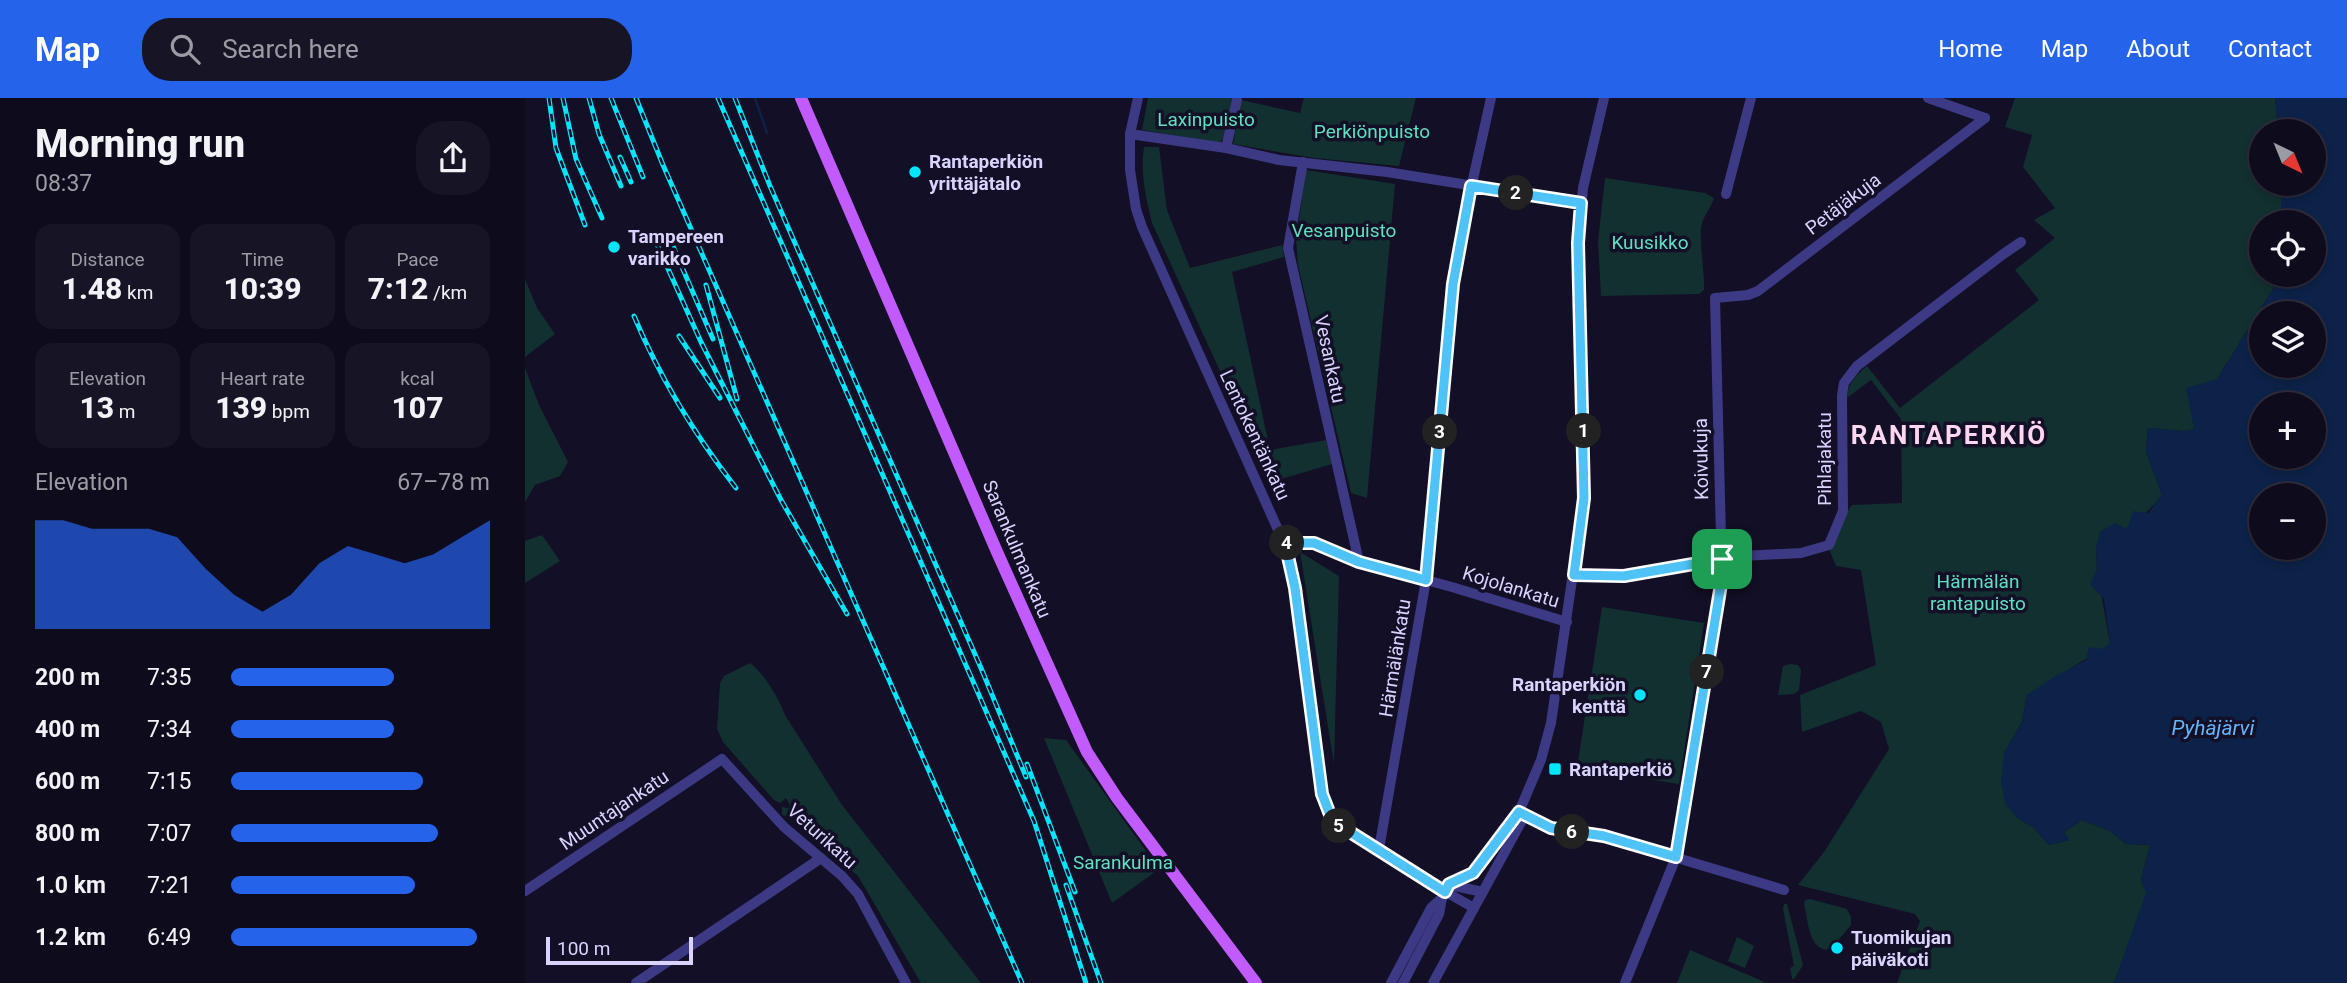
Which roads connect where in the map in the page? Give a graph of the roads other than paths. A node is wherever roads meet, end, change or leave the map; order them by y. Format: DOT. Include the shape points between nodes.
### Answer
graph roads {
  1 [pos="801,98"];
  2 [pos="1138,98"];
  3 [pos="1491,98"];
  4 [pos="1604,98"];
  5 [pos="1751,98"];
  6 [pos="1928,98"];
  7 [pos="1237,100"];
  8 [pos="1130,134"];
  9 [pos="1226,148"];
  10 [pos="1303,162"];
  11 [pos="1471,186"];
  12 [pos="1726,194"];
  13 [pos="1581,203"];
  14 [pos="2021,243"];
  15 [pos="1715,298"];
  16 [pos="1285,543"];
  17 [pos="1722,559"];
  18 [pos="1359,562"];
  19 [pos="1574,575"];
  20 [pos="1426,580"];
  21 [pos="1567,622"];
  22 [pos="722,759"];
  23 [pos="1522,814"];
  24 [pos="1379,849"];
  25 [pos="1676,857"];
  26 [pos="821,858"];
  27 [pos="1784,890"];
  28 [pos="525,891"];
  29 [pos="1446,892"];
  30 [pos="1483,892"];
  31 [pos="1474,908"];
  32 [pos="636,983"];
  33 [pos="907,983"];
  34 [pos="1255,983"];
  35 [pos="1391,983"];
  36 [pos="1403,983"];
  37 [pos="1433,983"];
  38 [pos="1625,983"];
  1 -- 34 [label="main road, Sarankulmankatu" via="1087,751"];
  2 -- 8 [label="street, Lentokentänkatu"];
  3 -- 11 [label="street, Härmälänkatu"];
  4 -- 13 [label="street"];
  5 -- 12 [label="street"];
  6 -- 15 [label="street, Petäjäkuja" via="1985,118 1758,291"];
  7 -- 9 [label="street"];
  8 -- 9 [label="street"];
  8 -- 16 [label="street, Lentokentänkatu" via="1131,180 1142,227"];
  9 -- 10 [label="street"];
  10 -- 11 [label="street"];
  10 -- 18 [label="street, Vesankatu" via="1288,248"];
  11 -- 13 [label="street"];
  11 -- 20 [label="street, Härmälänkatu" via="1453,284"];
  13 -- 19 [label="street" via="1584,498"];
  14 -- 17 [label="street, Pihlajakatu" via="1857,366 1844,383 1843,511 1829,545 1801,554"];
  15 -- 17 [label="street, Koivukuja"];
  16 -- 18 [label="street, Kojolankatu" via="1314,543"];
  16 -- 24 [label="street, Lentokentänkatu" via="1322,794 1334,821"];
  17 -- 19 [label="street, Pihlajakatu" via="1624,576"];
  17 -- 25 [label="street, Koivukuja"];
  18 -- 20 [label="street, Kojolankatu"];
  19 -- 21 [label="street"];
  20 -- 21 [label="street, Kojolankatu"];
  20 -- 24 [label="street, Härmälänkatu"];
  21 -- 23 [label="street" via="1546,740"];
  22 -- 26 [label="street, Veturikatu" via="784,827"];
  22 -- 28 [label="street, Muuntajankatu"];
  23 -- 25 [label="street" via="1551,828 1604,836"];
  23 -- 29 [label="street" via="1473,873"];
  23 -- 30 [label="street"];
  24 -- 29 [label="street, Lentokentänkatu"];
  25 -- 27 [label="street"];
  25 -- 38 [label="street, Koivukuja"];
  26 -- 32 [label="street"];
  26 -- 33 [label="street, Veturikatu" via="858,894"];
  29 -- 30 [label="street"];
  29 -- 31 [label="street"];
  29 -- 35 [label="street" via="1431,908"];
  29 -- 36 [label="street"];
  30 -- 31 [label="street"];
  31 -- 37 [label="street"];
}
